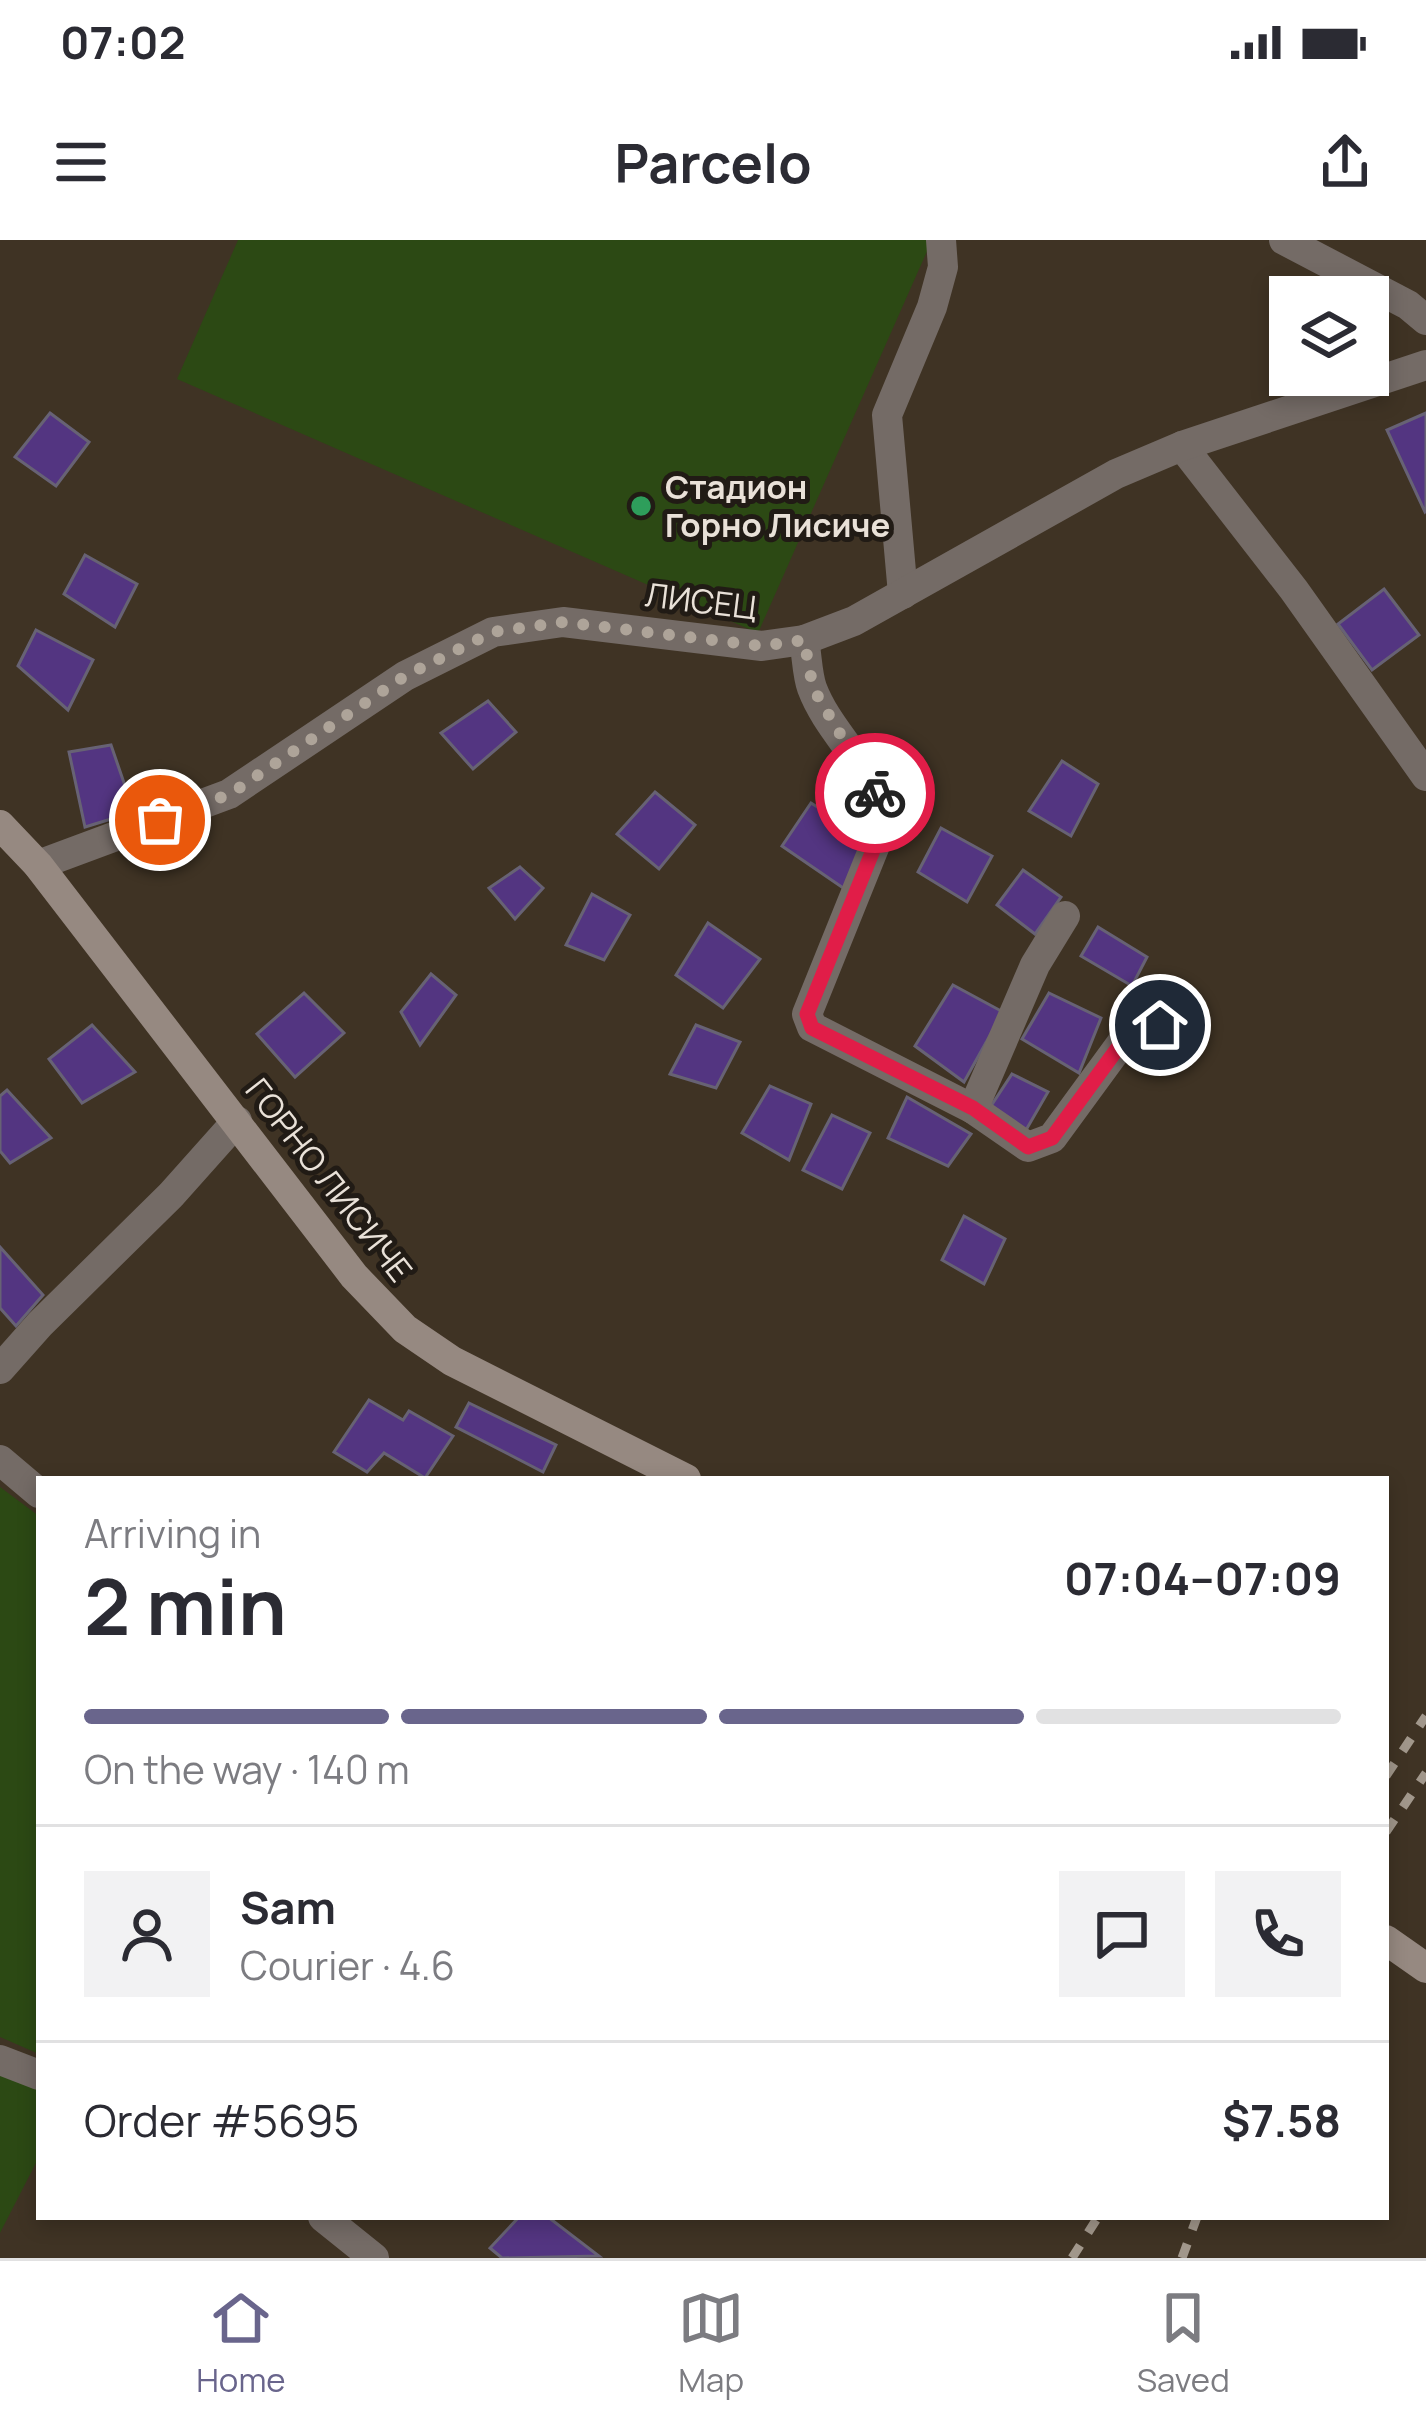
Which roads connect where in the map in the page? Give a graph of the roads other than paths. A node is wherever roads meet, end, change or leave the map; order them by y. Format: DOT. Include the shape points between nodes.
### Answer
graph roads {
  1 [pos="941,240"];
  2 [pos="1285,240"];
  3 [pos="1426,320"];
  4 [pos="1426,365"];
  5 [pos="1182,446"];
  6 [pos="903,594"];
  7 [pos="804,640"];
  8 [pos="1426,776"];
  9 [pos="0,825"];
  10 [pos="38,866"];
  11 [pos="1065,916"];
  12 [pos="1160,1025"];
  13 [pos="973,1108"];
  14 [pos="237,1121"];
  15 [pos="0,1370"];
  16 [pos="0,1460"];
  17 [pos="674,1476"];
  18 [pos="36,1490"];
  19 [pos="1389,1942"];
  20 [pos="1422,1965"];
  21 [pos="0,2060"];
  22 [pos="36,2074"];
  23 [pos="327,2220"];
  24 [pos="374,2258"];
  1 -- 6 [label="street" via="932,307 886,415"];
  2 -- 3 [label="street"];
  4 -- 5 [label="street, ЛИСЕЦ"];
  5 -- 6 [label="street, ЛИСЕЦ" via="1116,474"];
  5 -- 8 [label="street"];
  6 -- 7 [label="street, ЛИСЕЦ"];
  7 -- 10 [label="street, ЛИСЕЦ" via="762,646 563,622 493,632 405,676 230,794"];
  7 -- 13 [label="street" via="813,688 881,811 880,833 808,1020 822,1035"];
  9 -- 10 [label="street, ГОРНО ЛИСИЧЕ"];
  10 -- 14 [label="street, ГОРНО ЛИСИЧЕ"];
  11 -- 13 [label="street" via="1035,964"];
  12 -- 13 [label="street" via="1131,1030 1052,1138 1028,1147"];
  14 -- 15 [label="street"];
  14 -- 17 [label="street, ГОРНО ЛИСИЧЕ" via="405,1329"];
  16 -- 18 [label="street"];
  19 -- 20 [label="street"];
  21 -- 22 [label="street"];
  23 -- 24 [label="street"];
}
